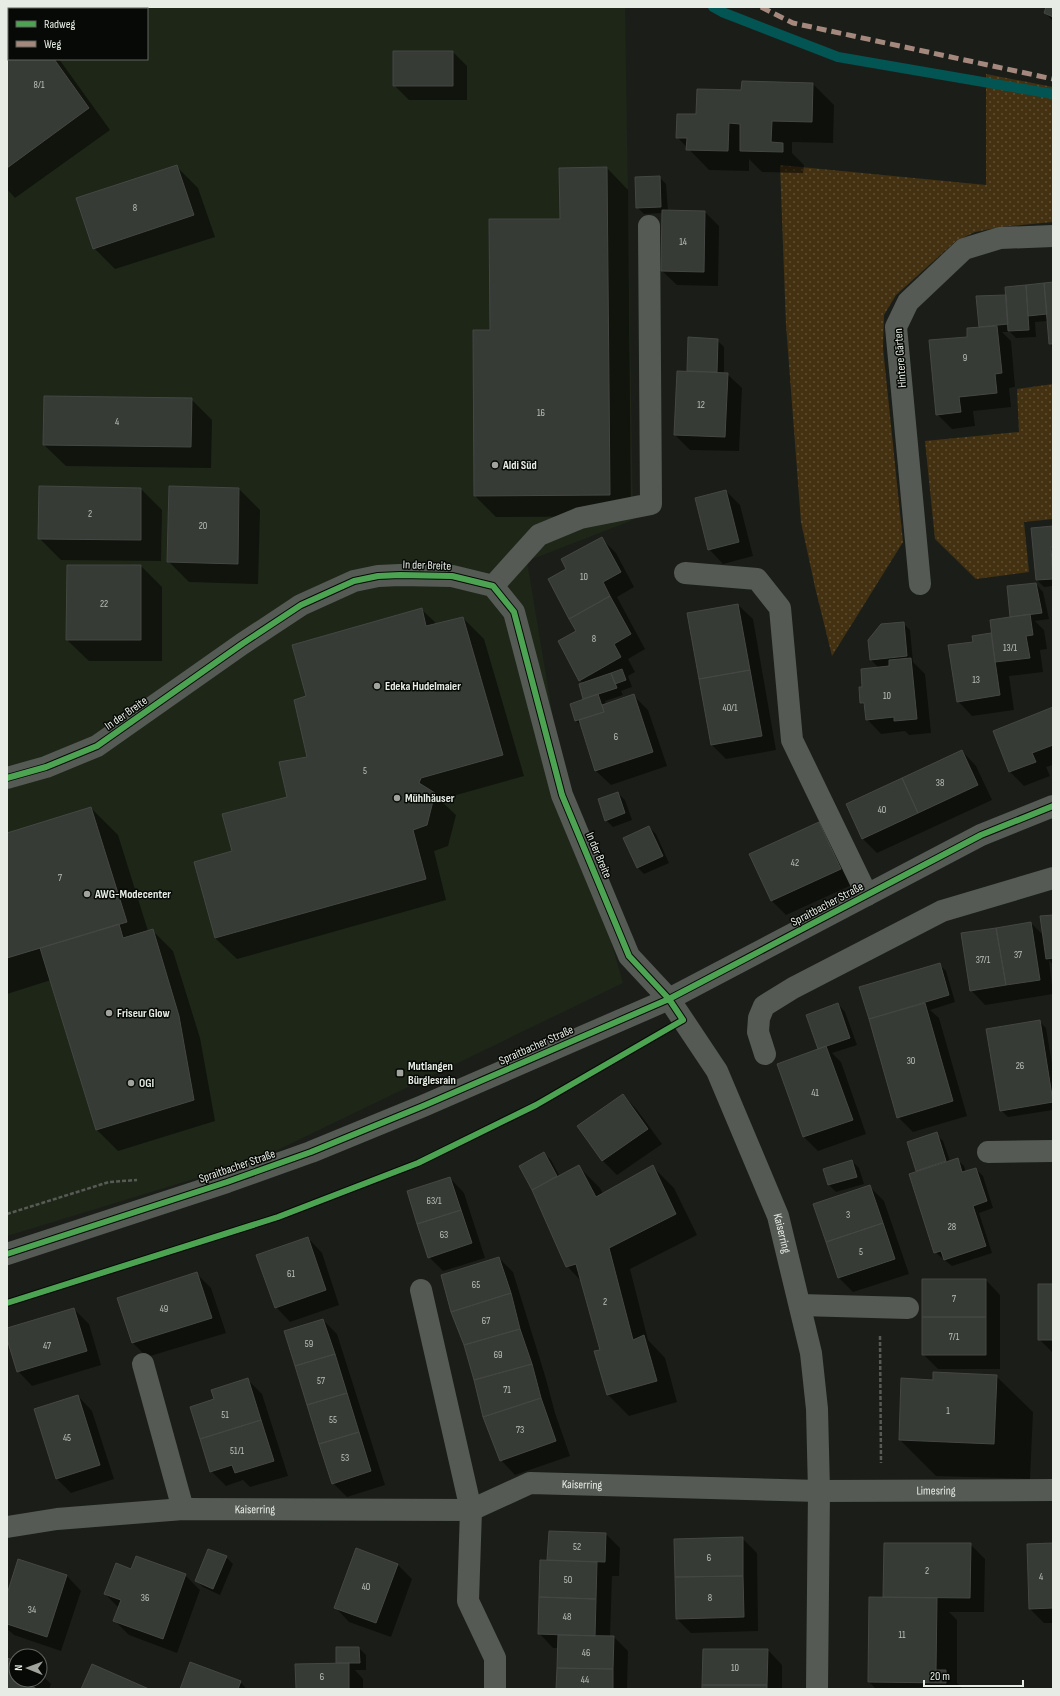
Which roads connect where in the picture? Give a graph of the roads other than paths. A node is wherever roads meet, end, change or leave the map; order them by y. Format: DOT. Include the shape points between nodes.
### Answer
graph roads {
  1 [pos="649,226"];
  2 [pos="1053,236"];
  3 [pos="685,573"];
  4 [pos="920,584"];
  5 [pos="493,586"];
  6 [pos="7,778"];
  7 [pos="1053,806"];
  8 [pos="1053,878"];
  9 [pos="867,895"];
  10 [pos="669,998"];
  11 [pos="765,1054"];
  12 [pos="1053,1151"];
  13 [pos="988,1152"];
  14 [pos="7,1254"];
  15 [pos="421,1290"];
  16 [pos="800,1305"];
  17 [pos="908,1308"];
  18 [pos="143,1364"];
  19 [pos="1053,1490"];
  20 [pos="819,1491"];
  21 [pos="183,1509"];
  22 [pos="471,1510"];
  23 [pos="7,1527"];
  24 [pos="495,1689"];
  25 [pos="817,1689"];
  1 -- 5 [label="street" via="651,504 580,518 539,535"];
  2 -- 4 [label="street, Hintere Gärten" via="1000,238 964,249 908,302 896,327"];
  3 -- 9 [label="street" via="757,579 780,608 792,740"];
  5 -- 6 [label="street, In der Breite" via="452,576 378,576 354,581 301,605 98,746 46,767"];
  5 -- 10 [label="street, In der Breite" via="514,612 562,795 630,956"];
  7 -- 9 [label="street, Spraitbacher Straße" via="981,835"];
  8 -- 11 [label="street" via="942,911 793,988 764,1006 759,1018 758,1032"];
  9 -- 10 [label="street, Spraitbacher Straße"];
  10 -- 14 [label="street, Spraitbacher Straße" via="312,1152"];
  10 -- 16 [label="street, Kaiserring" via="717,1071 778,1216"];
  12 -- 13 [label="street"];
  15 -- 22 [label="street"];
  16 -- 17 [label="street"];
  16 -- 20 [label="street, Kaiserring" via="811,1353 817,1402"];
  18 -- 21 [label="street"];
  19 -- 20 [label="street, Limesring"];
  20 -- 22 [label="street, Kaiserring" via="530,1483"];
  20 -- 25 [label="street, Kaiserring"];
  21 -- 22 [label="street, Kaiserring"];
  21 -- 23 [label="street, Kaiserring" via="57,1519"];
  22 -- 24 [label="street" via="468,1601 495,1658"];
}
